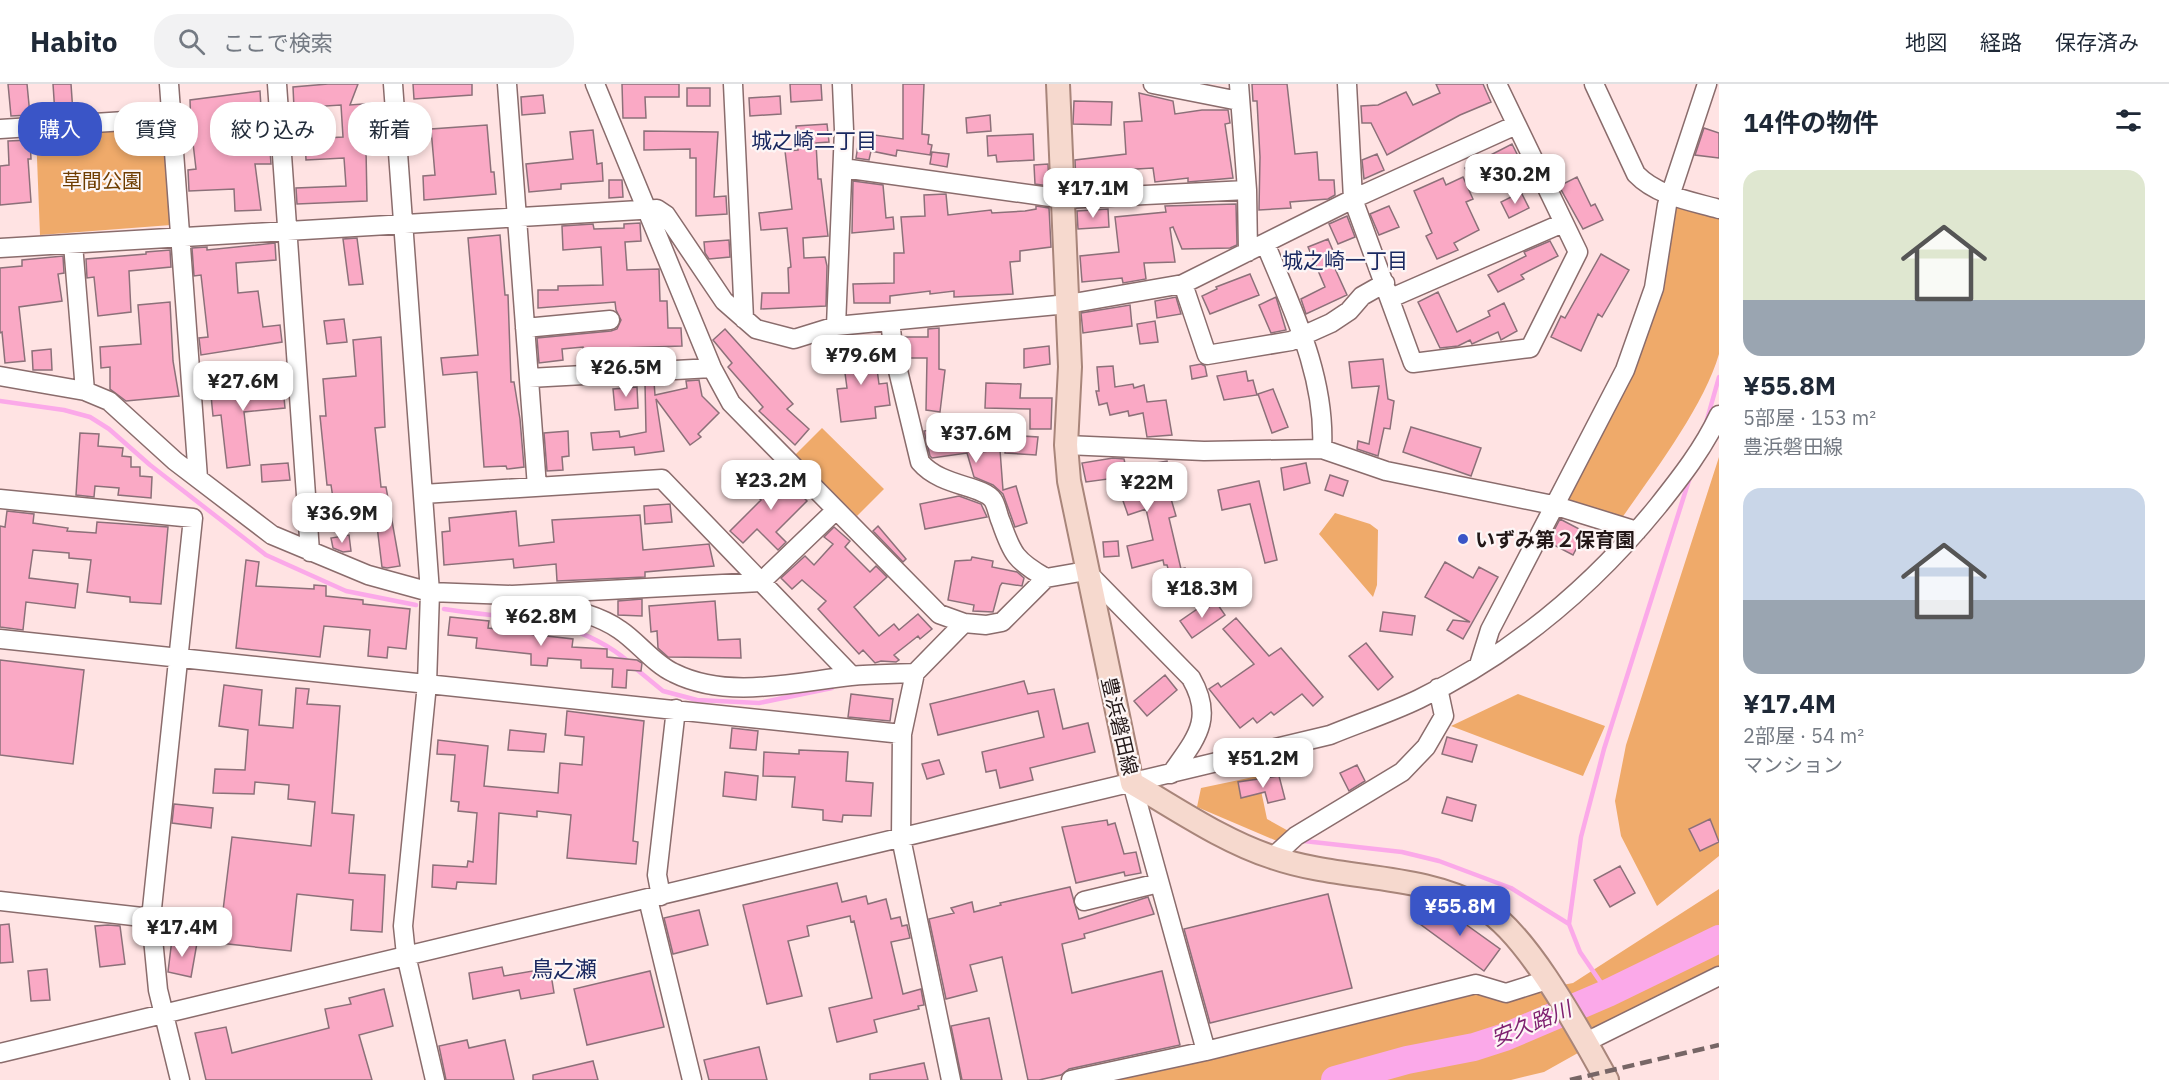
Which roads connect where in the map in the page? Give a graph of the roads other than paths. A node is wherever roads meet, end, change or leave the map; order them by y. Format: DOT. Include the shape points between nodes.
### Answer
graph roads {
  1 [pos="170,84"];
  2 [pos="277,84"];
  3 [pos="393,84"];
  4 [pos="507,84"];
  5 [pos="595,84"];
  6 [pos="733,84"];
  7 [pos="842,84"];
  8 [pos="1058,84"];
  9 [pos="1153,84"];
  10 [pos="1347,84"];
  11 [pos="1497,84"];
  12 [pos="1594,84"];
  13 [pos="1707,84"];
  14 [pos="1239,93"];
  15 [pos="171,102"];
  16 [pos="114,122"];
  17 [pos="1516,125"];
  18 [pos="0,129"];
  19 [pos="175,156"];
  20 [pos="843,168"];
  21 [pos="1247,190"];
  22 [pos="1671,195"];
  23 [pos="1064,199"];
  24 [pos="1353,199"];
  25 [pos="647,209"];
  26 [pos="1719,209"];
  27 [pos="517,216"];
  28 [pos="1563,223"];
  29 [pos="405,224"];
  30 [pos="287,231"];
  31 [pos="180,238"];
  32 [pos="1265,243"];
  33 [pos="73,244"];
  34 [pos="0,248"];
  35 [pos="1248,252"];
  36 [pos="1183,284"];
  37 [pos="1388,291"];
  38 [pos="1068,304"];
  39 [pos="744,319"];
  40 [pos="610,320"];
  41 [pos="890,321"];
  42 [pos="836,326"];
  43 [pos="525,328"];
  44 [pos="1303,335"];
  45 [pos="712,368"];
  46 [pos="0,376"];
  47 [pos="529,378"];
  48 [pos="85,391"];
  49 [pos="1719,416"];
  50 [pos="1066,445"];
  51 [pos="1322,449"];
  52 [pos="198,478"];
  53 [pos="537,487"];
  54 [pos="423,494"];
  55 [pos="0,499"];
  56 [pos="1553,505"];
  57 [pos="836,510"];
  58 [pos="1637,531"];
  59 [pos="310,552"];
  60 [pos="1086,571"];
  61 [pos="1046,578"];
  62 [pos="761,582"];
  63 [pos="430,592"];
  64 [pos="512,596"];
  65 [pos="964,623"];
  66 [pos="0,639"];
  67 [pos="178,657"];
  68 [pos="1479,665"];
  69 [pos="915,673"];
  70 [pos="852,676"];
  71 [pos="427,684"];
  72 [pos="1438,688"];
  73 [pos="676,709"];
  74 [pos="902,734"];
  75 [pos="1171,774"];
  76 [pos="1132,783"];
  77 [pos="901,838"];
  78 [pos="1272,858"];
  79 [pos="1159,883"];
  80 [pos="655,897"];
  81 [pos="1084,901"];
  82 [pos="0,902"];
  83 [pos="151,918"];
  84 [pos="406,955"];
  85 [pos="1719,976"];
  86 [pos="1549,983"];
  87 [pos="164,1012"];
  88 [pos="1586,1042"];
  89 [pos="1206,1052"];
  90 [pos="0,1053"];
  91 [pos="180,1080"];
  92 [pos="435,1080"];
  93 [pos="692,1080"];
  94 [pos="951,1080"];
  95 [pos="1071,1080"];
  96 [pos="1607,1080"];
  1 -- 15 [label="street"];
  2 -- 30 [label="street"];
  3 -- 29 [label="street"];
  4 -- 27 [label="street"];
  5 -- 25 [label="street"];
  6 -- 39 [label="street"];
  7 -- 20 [label="street"];
  8 -- 23 [label="main road, 豊浜磐田線"];
  9 -- 14 [label="street"];
  10 -- 24 [label="street"];
  11 -- 17 [label="street"];
  12 -- 22 [label="street" via="1636,174 1646,184"];
  13 -- 22 [label="street"];
  14 -- 21 [label="street"];
  16 -- 18 [label="street"];
  17 -- 24 [label="street"];
  17 -- 28 [label="street"];
  19 -- 31 [label="street"];
  20 -- 23 [label="street"];
  20 -- 42 [label="street"];
  21 -- 23 [label="street"];
  21 -- 35 [label="street"];
  22 -- 26 [label="street"];
  22 -- 56 [label="street" via="1654,288 1625,370"];
  23 -- 38 [label="main road, 豊浜磐田線"];
  24 -- 32 [label="street"];
  24 -- 37 [label="street"];
  25 -- 27 [label="street"];
  25 -- 39 [label="street" via="657,209 666,215 724,301"];
  25 -- 45 [label="street"];
  27 -- 29 [label="street"];
  27 -- 43 [label="street"];
  28 -- 37 [label="street"];
  28 -- 37 [label="street" via="1578,252 1530,348 1413,363"];
  29 -- 30 [label="street"];
  29 -- 54 [label="street"];
  30 -- 31 [label="street"];
  30 -- 59 [label="street"];
  31 -- 33 [label="street"];
  31 -- 52 [label="street"];
  32 -- 35 [label="street"];
  32 -- 44 [label="street"];
  33 -- 34 [label="street"];
  33 -- 48 [label="street"];
  35 -- 36 [label="street"];
  36 -- 38 [label="street"];
  36 -- 44 [label="street" via="1207,355 1291,341"];
  37 -- 44 [label="street" via="1362,296 1331,323"];
  38 -- 41 [label="street"];
  38 -- 50 [label="main road, 豊浜磐田線"];
  39 -- 42 [label="street" via="756,329 794,339"];
  40 -- 43 [label="street"];
  41 -- 42 [label="street"];
  41 -- 61 [label="street" via="920,462 936,477 985,493 993,500 1011,552 1022,565"];
  43 -- 47 [label="street"];
  44 -- 51 [label="street" via="1323,419"];
  45 -- 47 [label="street"];
  45 -- 57 [label="street" via="731,403"];
  46 -- 48 [label="street"];
  47 -- 53 [label="street"];
  48 -- 52 [label="street" via="109,401"];
  49 -- 58 [label="street" via="1688,468"];
  50 -- 51 [label="street" via="1204,451"];
  50 -- 60 [label="main road, 豊浜磐田線"];
  51 -- 56 [label="street" via="1386,471"];
  52 -- 59 [label="street" via="272,535"];
  53 -- 54 [label="street"];
  53 -- 62 [label="street" via="662,479"];
  54 -- 63 [label="street"];
  55 -- 67 [label="street" via="193,518"];
  56 -- 58 [label="street"];
  56 -- 68 [label="street" via="1490,630"];
  57 -- 62 [label="street"];
  57 -- 65 [label="street" via="939,614"];
  58 -- 68 [label="street" via="1563,605"];
  59 -- 63 [label="street" via="368,575"];
  60 -- 61 [label="street"];
  60 -- 75 [label="street" via="1191,678 1200,694 1200,732"];
  60 -- 76 [label="main road, 豊浜磐田線"];
  61 -- 65 [label="street" via="1002,622"];
  62 -- 64 [label="street"];
  62 -- 70 [label="street"];
  63 -- 64 [label="street"];
  63 -- 71 [label="street"];
  64 -- 70 [label="street" via="583,614 618,628 672,673 701,682 784,686"];
  65 -- 69 [label="street"];
  66 -- 67 [label="street"];
  67 -- 71 [label="street"];
  67 -- 83 [label="street"];
  68 -- 72 [label="street"];
  69 -- 70 [label="street"];
  69 -- 74 [label="street"];
  71 -- 73 [label="street"];
  71 -- 84 [label="street" via="403,926"];
  72 -- 75 [label="street" via="1330,735"];
  72 -- 78 [label="street" via="1444,716 1426,747 1410,764 1296,836"];
  73 -- 74 [label="street"];
  73 -- 80 [label="street"];
  74 -- 77 [label="street"];
  75 -- 76 [label="street"];
  76 -- 77 [label="street"];
  76 -- 78 [label="main road, 豊浜磐田線" via="1232,840"];
  76 -- 79 [label="street"];
  77 -- 80 [label="street"];
  77 -- 94 [label="street"];
  78 -- 86 [label="main road, 豊浜磐田線" via="1448,892 1484,909 1510,930"];
  79 -- 81 [label="street"];
  79 -- 89 [label="street"];
  80 -- 84 [label="street"];
  80 -- 93 [label="street"];
  82 -- 83 [label="street"];
  83 -- 87 [label="street"];
  84 -- 87 [label="street"];
  84 -- 92 [label="street"];
  85 -- 88 [label="street"];
  86 -- 88 [label="main road, 豊浜磐田線"];
  86 -- 89 [label="street" via="1506,993 1476,984"];
  87 -- 90 [label="street"];
  87 -- 91 [label="street"];
  88 -- 96 [label="main road, 豊浜磐田線"];
  89 -- 95 [label="street"];
}
